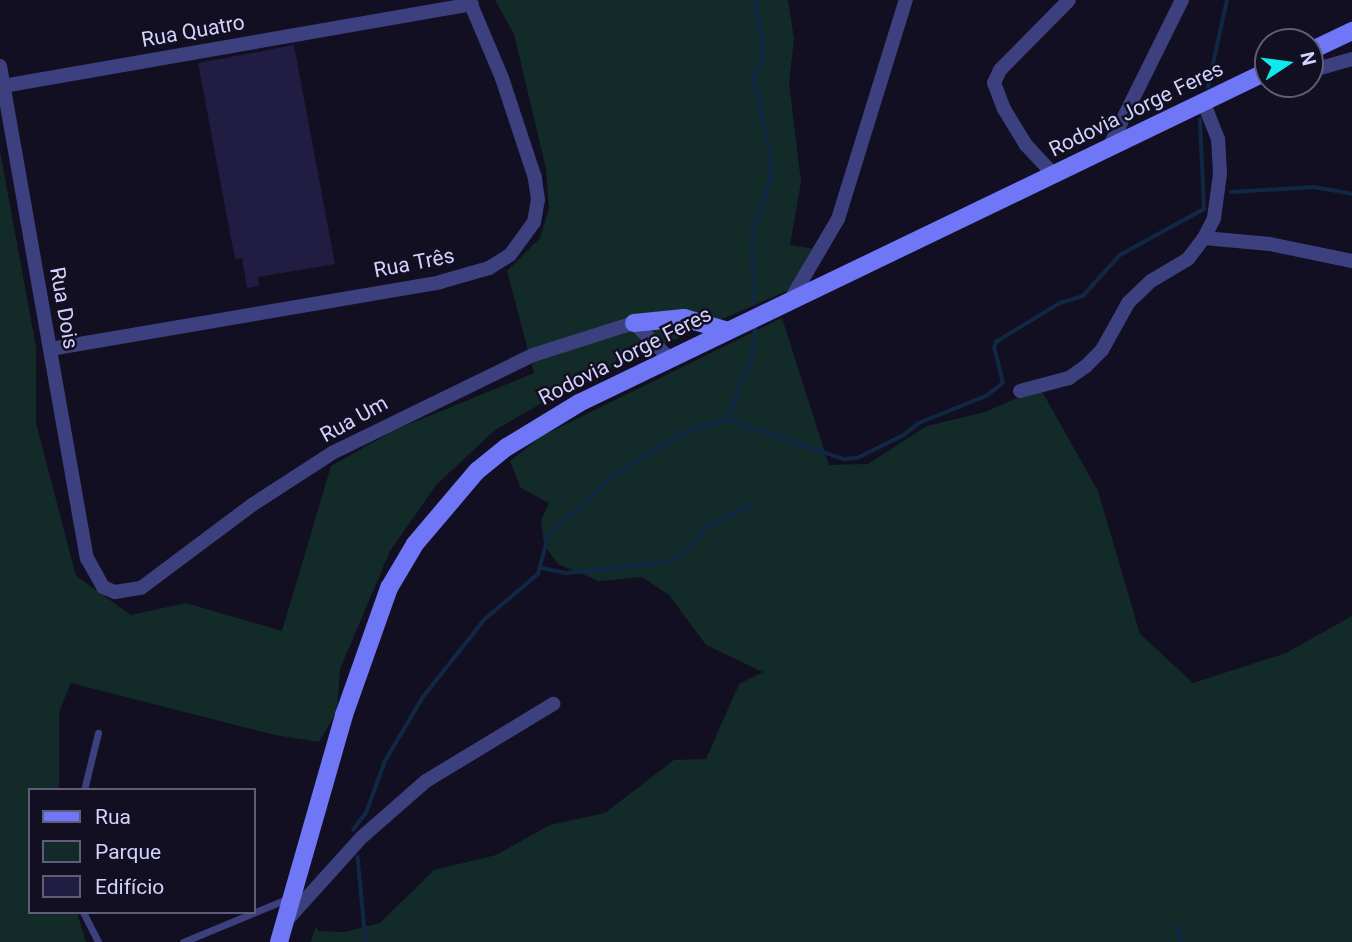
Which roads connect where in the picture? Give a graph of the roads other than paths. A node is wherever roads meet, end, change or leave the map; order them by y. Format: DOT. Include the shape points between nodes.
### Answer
graph roads {
  1 [pos="906,0"];
  2 [pos="1069,0"];
  3 [pos="1182,0"];
  4 [pos="470,2"];
  5 [pos="1352,31"];
  6 [pos="1324,44"];
  7 [pos="1352,59"];
  8 [pos="0,66"];
  9 [pos="1324,67"];
  10 [pos="1254,77"];
  11 [pos="3,86"];
  12 [pos="1203,101"];
  13 [pos="1109,147"];
  14 [pos="1054,175"];
  15 [pos="1204,238"];
  16 [pos="1352,261"];
  17 [pos="791,299"];
  18 [pos="634,323"];
  19 [pos="725,330"];
  20 [pos="50,349"];
  21 [pos="669,358"];
  22 [pos="1020,391"];
  23 [pos="87,558"];
  24 [pos="554,704"];
  25 [pos="98,733"];
  26 [pos="84,788"];
  27 [pos="292,897"];
  28 [pos="256,912"];
  29 [pos="84,914"];
  30 [pos="251,914"];
  31 [pos="285,922"];
  32 [pos="98,942"];
  33 [pos="183,942"];
  34 [pos="279,942"];
  1 -- 17 [label="street" via="838,219"];
  2 -- 14 [label="street" via="1000,70 994,83 1026,145"];
  3 -- 13 [label="street"];
  4 -- 11 [label="street, Rua Quatro"];
  4 -- 20 [label="street, Rua Três" via="536,178 534,222 510,255 489,268 440,282"];
  5 -- 6 [label="main road"];
  7 -- 9 [label="street"];
  8 -- 11 [label="street, Rua Dois"];
  10 -- 12 [label="main road, Rodovia Jorge Feres"];
  11 -- 20 [label="street, Rua Dois"];
  12 -- 13 [label="main road, Rodovia Jorge Feres"];
  12 -- 15 [label="street" via="1218,139 1220,174 1216,208"];
  13 -- 14 [label="main road, Rodovia Jorge Feres"];
  14 -- 17 [label="main road, Rodovia Jorge Feres"];
  15 -- 16 [label="street" via="1270,244"];
  15 -- 22 [label="street" via="1188,259 1151,281 1128,303 1102,350 1086,366 1069,378"];
  17 -- 19 [label="main road, Rodovia Jorge Feres"];
  18 -- 19 [label="main road" via="684,318"];
  18 -- 21 [label="street"];
  18 -- 23 [label="street, Rua Um" via="533,355 372,431 252,505 141,588 115,592 103,587"];
  19 -- 21 [label="main road, Rodovia Jorge Feres"];
  20 -- 23 [label="street, Rua Dois"];
  21 -- 27 [label="main road, Rodovia Jorge Feres" via="579,403 507,447 449,500 415,544 389,588 369,637"];
  24 -- 31 [label="street" via="425,781 362,837"];
  25 -- 26 [label="lane"];
  27 -- 28 [label="lane"];
  27 -- 31 [label="main road, Rodovia Jorge Feres"];
  29 -- 32 [label="lane"];
  30 -- 33 [label="lane"];
  31 -- 34 [label="main road, Rodovia Jorge Feres"];
}
